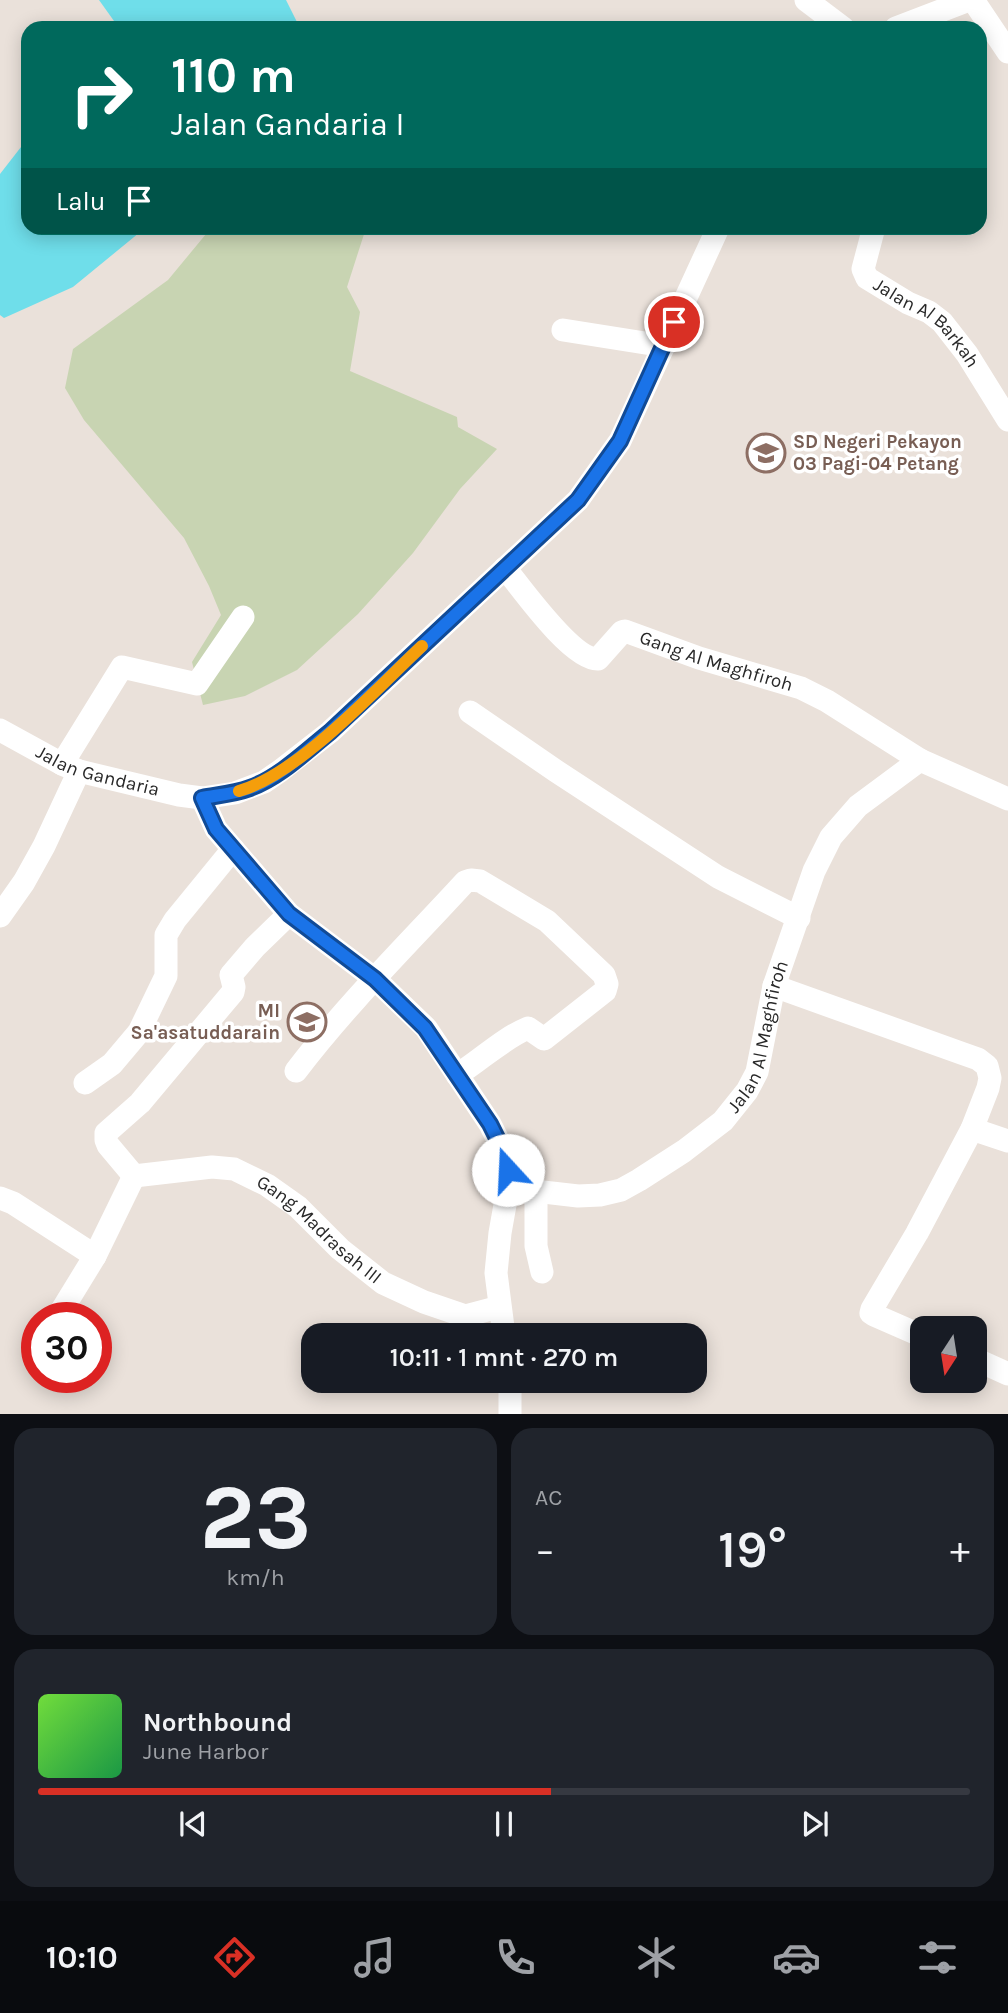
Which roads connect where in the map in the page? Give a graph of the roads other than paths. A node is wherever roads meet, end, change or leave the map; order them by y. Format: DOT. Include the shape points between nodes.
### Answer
graph roads {
  1 [pos="806,0"];
  2 [pos="971,0"];
  3 [pos="834,21"];
  4 [pos="914,21"];
  5 [pos="986,21"];
  6 [pos="987,22"];
  7 [pos="1008,52"];
  8 [pos="715,235"];
  9 [pos="872,235"];
  10 [pos="563,330"];
  11 [pos="664,346"];
  12 [pos="1008,420"];
  13 [pos="505,568"];
  14 [pos="243,617"];
  15 [pos="470,712"];
  16 [pos="0,730"];
  17 [pos="920,760"];
  18 [pos="71,767"];
  19 [pos="202,798"];
  20 [pos="1008,799"];
  21 [pos="233,849"];
  22 [pos="289,914"];
  23 [pos="0,916"];
  24 [pos="799,918"];
  25 [pos="375,979"];
  26 [pos="774,986"];
  27 [pos="296,1072"];
  28 [pos="457,1075"];
  29 [pos="999,1078"];
  30 [pos="85,1083"];
  31 [pos="972,1129"];
  32 [pos="1008,1141"];
  33 [pos="134,1176"];
  34 [pos="508,1188"];
  35 [pos="536,1192"];
  36 [pos="0,1198"];
  37 [pos="94,1256"];
  38 [pos="542,1272"];
  39 [pos="67,1302"];
  40 [pos="499,1307"];
  41 [pos="502,1323"];
  42 [pos="910,1331"];
  43 [pos="987,1364"];
  44 [pos="1008,1374"];
  45 [pos="510,1393"];
  46 [pos="510,1414"];
  1 -- 3 [label="street"];
  2 -- 4 [label="street"];
  2 -- 5 [label="street"];
  6 -- 7 [label="street"];
  8 -- 11 [label="street"];
  9 -- 12 [label="street, Jalan Al Barkah" via="863,269 867,278 942,322"];
  10 -- 11 [label="street"];
  11 -- 13 [label="street" via="620,441 578,500"];
  13 -- 17 [label="street, Gang Al Maghfiroh" via="555,631 589,659 598,659 622,632 633,633 801,688"];
  13 -- 19 [label="street" via="300,757 264,782"];
  14 -- 18 [label="street" via="197,684 122,667"];
  15 -- 24 [label="street" via="718,877"];
  16 -- 18 [label="street, Jalan Gandaria"];
  17 -- 20 [label="street"];
  17 -- 24 [label="street, Jalan Al Maghfiroh" via="858,806 831,837"];
  18 -- 19 [label="street, Jalan Gandaria"];
  18 -- 23 [label="street" via="44,846"];
  19 -- 21 [label="street" via="216,829"];
  21 -- 22 [label="street"];
  21 -- 30 [label="street" via="166,935 166,976 139,1032 112,1064"];
  22 -- 25 [label="street"];
  22 -- 33 [label="street" via="231,975 233,992 140,1103 106,1133 108,1145"];
  24 -- 26 [label="street, Jalan Al Maghfiroh"];
  25 -- 27 [label="street"];
  25 -- 28 [label="street" via="425,1028"];
  25 -- 28 [label="street" via="471,880 547,921 604,975 605,991 544,1039 528,1028 520,1031"];
  26 -- 29 [label="street" via="961,1052 978,1059"];
  26 -- 35 [label="street, Jalan Al Maghfiroh" via="757,1072 723,1121 684,1152 621,1190 578,1196"];
  28 -- 34 [label="street" via="502,1148"];
  29 -- 31 [label="street"];
  31 -- 32 [label="street"];
  31 -- 42 [label="street" via="872,1309 874,1315"];
  33 -- 37 [label="street"];
  33 -- 40 [label="street, Gang Madrasah III" via="212,1167 234,1169 267,1185 298,1208 383,1283 465,1316"];
  34 -- 35 [label="street, Jalan Al Maghfiroh"];
  34 -- 40 [label="street" via="497,1254"];
  35 -- 38 [label="street" via="536,1246"];
  36 -- 37 [label="street"];
  37 -- 39 [label="street"];
  40 -- 41 [label="street"];
  43 -- 44 [label="street"];
  45 -- 46 [label="street"];
}
